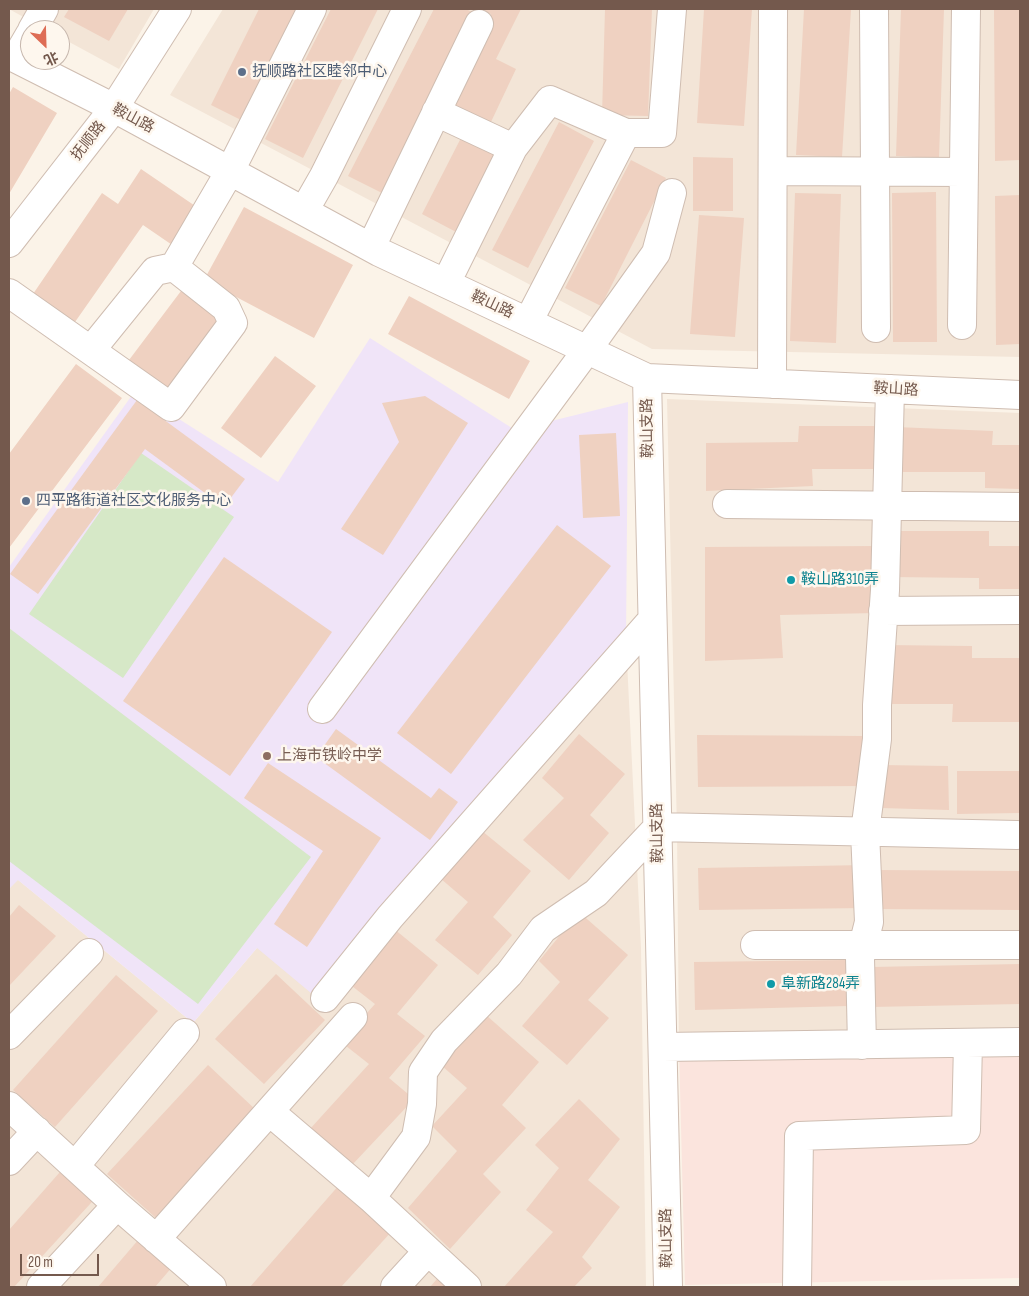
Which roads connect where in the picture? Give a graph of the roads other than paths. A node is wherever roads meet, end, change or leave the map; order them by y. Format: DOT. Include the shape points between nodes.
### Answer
graph roads {
  1 [pos="44,9"];
  2 [pos="177,9"];
  3 [pos="312,9"];
  4 [pos="406,9"];
  5 [pos="672,9"];
  6 [pos="773,9"];
  7 [pos="874,9"];
  8 [pos="966,9"];
  9 [pos="38,20"];
  10 [pos="479,24"];
  11 [pos="20,46"];
  12 [pos="12,56"];
  13 [pos="114,108"];
  14 [pos="436,112"];
  15 [pos="626,133"];
  16 [pos="513,148"];
  17 [pos="230,171"];
  18 [pos="773,171"];
  19 [pos="875,172"];
  20 [pos="964,172"];
  21 [pos="672,194"];
  22 [pos="304,211"];
  23 [pos="9,243"];
  24 [pos="371,247"];
  25 [pos="174,268"];
  26 [pos="446,283"];
  27 [pos="9,293"];
  28 [pos="528,322"];
  29 [pos="962,325"];
  30 [pos="876,328"];
  31 [pos="91,350"];
  32 [pos="587,350"];
  33 [pos="647,378"];
  34 [pos="772,384"];
  35 [pos="890,389"];
  36 [pos="1020,395"];
  37 [pos="727,504"];
  38 [pos="887,506"];
  39 [pos="1020,507"];
  40 [pos="1020,610"];
  41 [pos="883,611"];
  42 [pos="652,620"];
  43 [pos="322,709"];
  44 [pos="658,827"];
  45 [pos="865,832"];
  46 [pos="1017,835"];
  47 [pos="863,945"];
  48 [pos="1020,945"];
  49 [pos="755,946"];
  50 [pos="89,954"];
  51 [pos="325,998"];
  52 [pos="353,1017"];
  53 [pos="185,1033"];
  54 [pos="9,1035"];
  55 [pos="1020,1042"];
  56 [pos="968,1043"];
  57 [pos="862,1045"];
  58 [pos="663,1047"];
  59 [pos="9,1106"];
  60 [pos="270,1112"];
  61 [pos="37,1131"];
  62 [pos="9,1161"];
  63 [pos="75,1166"];
  64 [pos="371,1198"];
  65 [pos="117,1205"];
  66 [pos="156,1240"];
  67 [pos="428,1251"];
  68 [pos="205,1285"];
  69 [pos="41,1287"];
  70 [pos="394,1287"];
  71 [pos="467,1287"];
  72 [pos="668,1287"];
  73 [pos="797,1287"];
  1 -- 9 [label="street"];
  2 -- 13 [label="street, 抚顺路"];
  3 -- 17 [label="street"];
  4 -- 22 [label="street"];
  5 -- 15 [label="street" via="662,133"];
  6 -- 18 [label="street"];
  7 -- 19 [label="street"];
  8 -- 20 [label="street"];
  10 -- 14 [label="street"];
  11 -- 12 [label="street"];
  12 -- 13 [label="street, 鞍山路"];
  13 -- 17 [label="street, 鞍山路"];
  13 -- 23 [label="street, 抚顺路"];
  14 -- 16 [label="street"];
  14 -- 24 [label="street"];
  15 -- 16 [label="street" via="550,100"];
  15 -- 28 [label="street"];
  16 -- 26 [label="street"];
  17 -- 22 [label="street, 鞍山路"];
  17 -- 25 [label="street"];
  18 -- 19 [label="street"];
  18 -- 34 [label="street"];
  19 -- 20 [label="street"];
  19 -- 30 [label="street"];
  20 -- 29 [label="street"];
  21 -- 32 [label="street" via="656,253"];
  22 -- 24 [label="street, 鞍山路"];
  24 -- 26 [label="street, 鞍山路"];
  25 -- 31 [label="street" via="155,271"];
  25 -- 31 [label="street" via="226,308 233,322 171,407"];
  26 -- 28 [label="street, 鞍山路"];
  27 -- 31 [label="street"];
  28 -- 32 [label="street, 鞍山路"];
  32 -- 33 [label="street, 鞍山路"];
  32 -- 43 [label="street"];
  33 -- 34 [label="street, 鞍山路"];
  33 -- 42 [label="street, 鞍山支路"];
  34 -- 35 [label="street, 鞍山路"];
  35 -- 36 [label="street, 鞍山路"];
  35 -- 38 [label="street"];
  37 -- 38 [label="street"];
  38 -- 39 [label="street"];
  38 -- 41 [label="street"];
  40 -- 41 [label="street"];
  41 -- 45 [label="street" via="877,739"];
  42 -- 44 [label="street, 鞍山支路"];
  42 -- 51 [label="street" via="390,917"];
  44 -- 45 [label="street"];
  44 -- 58 [label="street, 鞍山支路"];
  44 -- 64 [label="street" via="596,893 543,929 508,974 444,1041 423,1072 416,1137"];
  45 -- 46 [label="street"];
  45 -- 47 [label="street" via="869,922"];
  47 -- 48 [label="street"];
  47 -- 49 [label="street"];
  47 -- 57 [label="street" via="860,958"];
  50 -- 54 [label="street"];
  52 -- 60 [label="street"];
  53 -- 63 [label="street"];
  55 -- 56 [label="street"];
  56 -- 57 [label="street"];
  56 -- 73 [label="street" via="966,1130 799,1136"];
  57 -- 58 [label="street"];
  58 -- 72 [label="street, 鞍山支路"];
  59 -- 61 [label="street"];
  60 -- 64 [label="street"];
  60 -- 66 [label="street"];
  61 -- 62 [label="street"];
  61 -- 63 [label="street"];
  63 -- 65 [label="street"];
  64 -- 67 [label="street"];
  65 -- 66 [label="street"];
  65 -- 69 [label="street"];
  66 -- 68 [label="street"];
  67 -- 70 [label="street"];
  67 -- 71 [label="street"];
}
